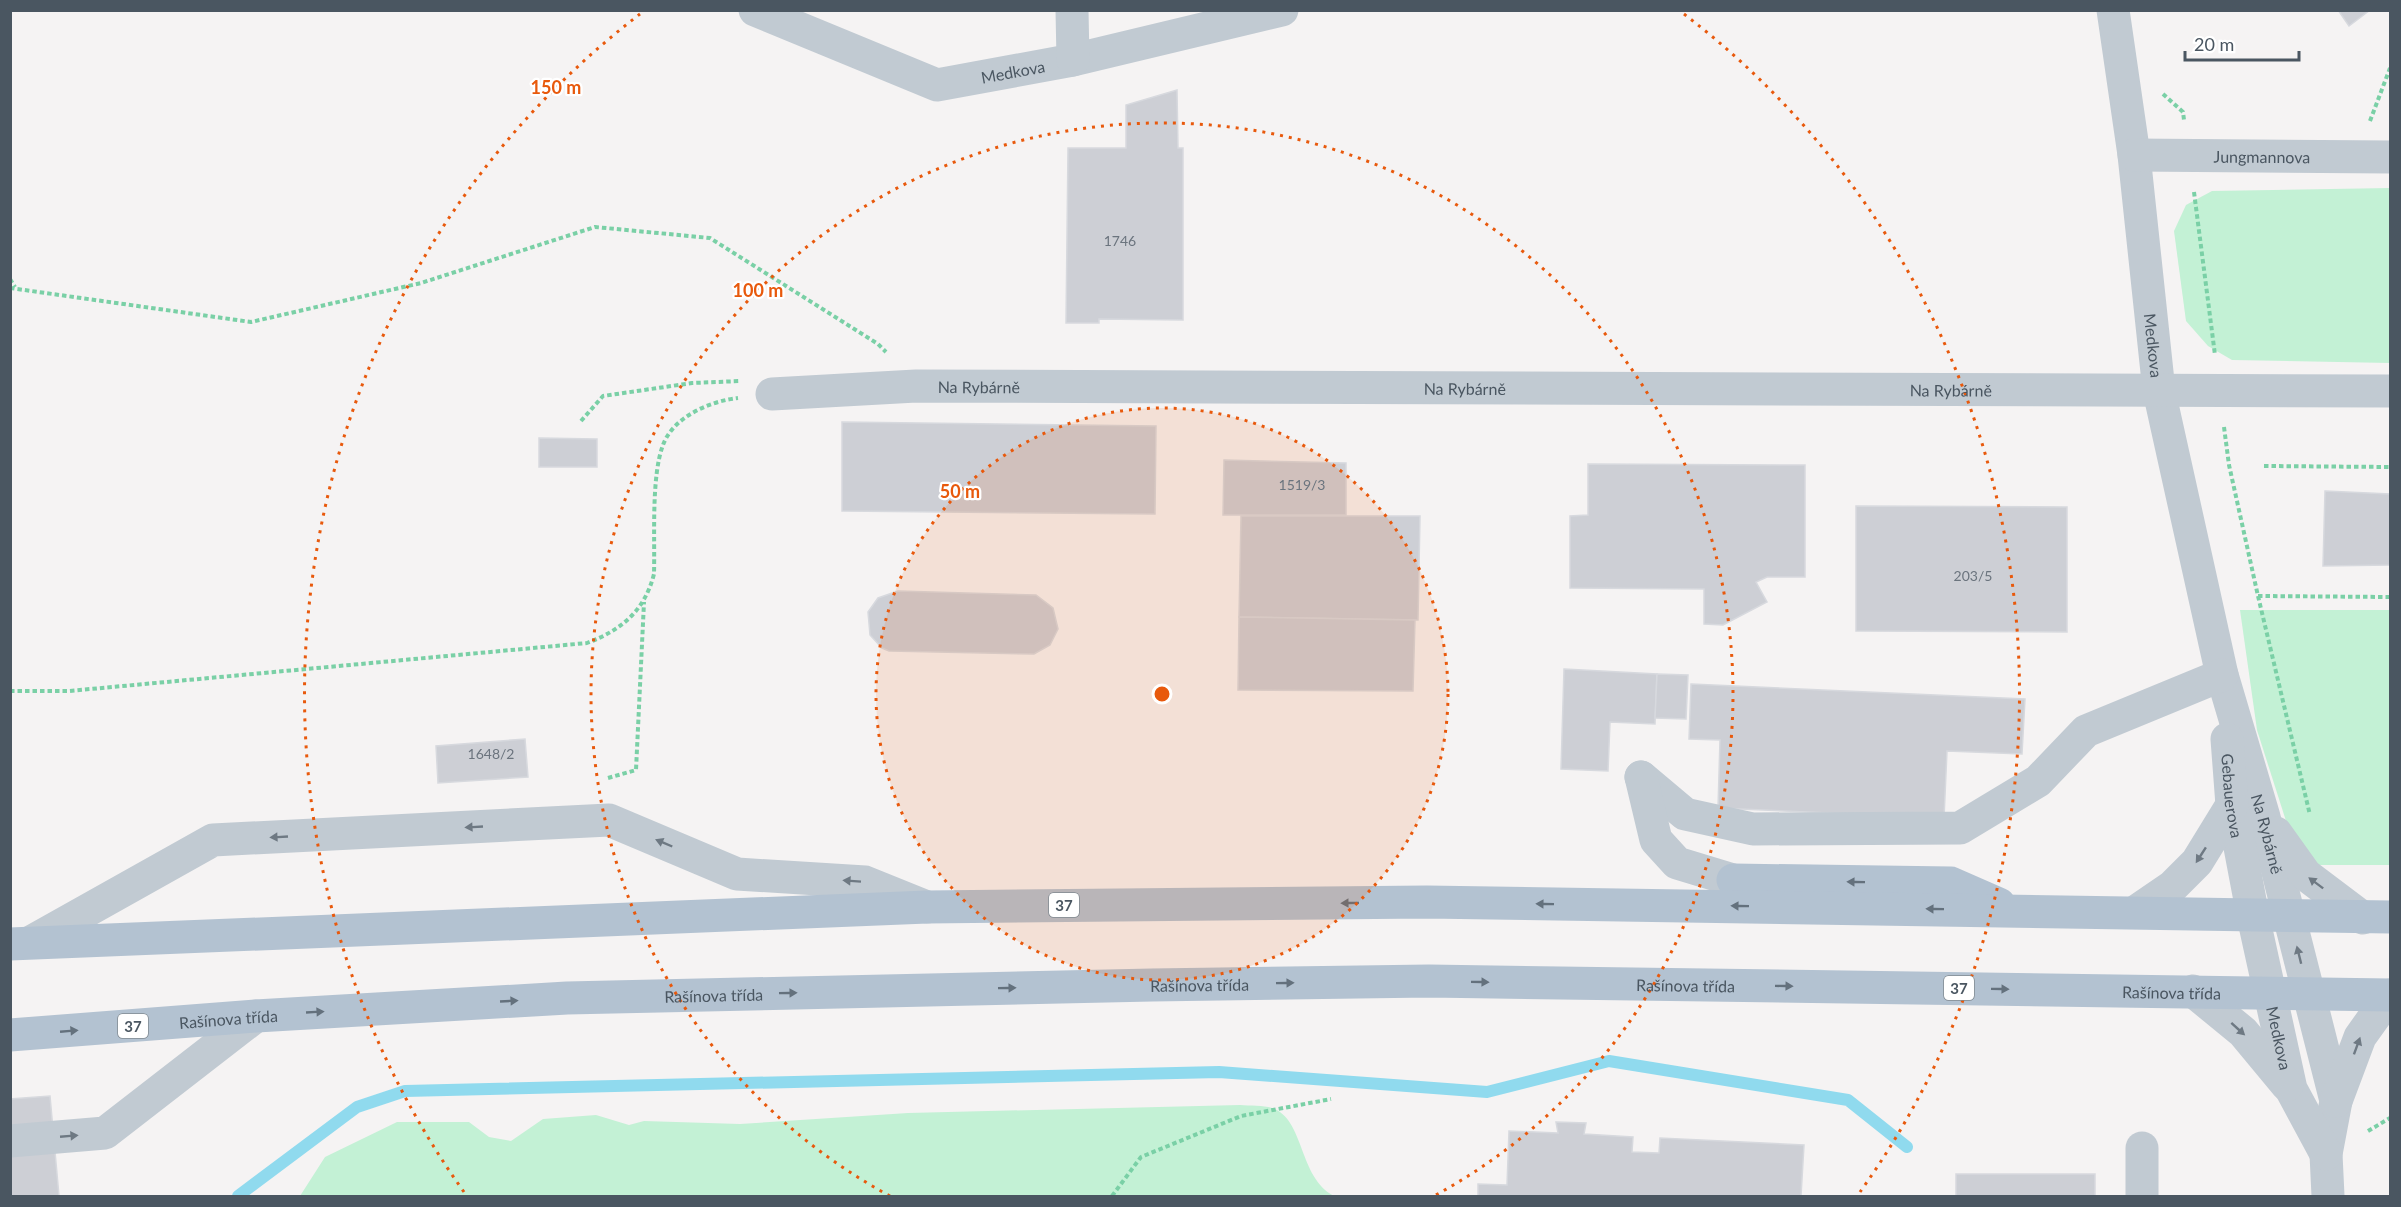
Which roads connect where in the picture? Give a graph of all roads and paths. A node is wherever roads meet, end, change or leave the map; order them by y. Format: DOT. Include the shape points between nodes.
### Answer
graph roads {
  1 [pos="755,10"];
  2 [pos="1072,10"];
  3 [pos="1282,10"];
  4 [pos="2113,10"];
  5 [pos="1073,60"];
  6 [pos="2391,68"];
  7 [pos="2377,104"];
  8 [pos="2183,112"];
  9 [pos="2134,155"];
  10 [pos="2189,155"];
  11 [pos="2391,157"];
  12 [pos="10,279"];
  13 [pos="13,288"];
  14 [pos="916,387"];
  15 [pos="2159,391"];
  16 [pos="2220,391"];
  17 [pos="2391,391"];
  18 [pos="780,394"];
  19 [pos="581,421"];
  20 [pos="2264,466"];
  21 [pos="2391,467"];
  22 [pos="2258,596"];
  23 [pos="2391,597"];
  24 [pos="644,601"];
  25 [pos="2222,675"];
  26 [pos="10,691"];
  27 [pos="608,778"];
  28 [pos="2232,805"];
  29 [pos="2264,817"];
  30 [pos="2313,822"];
  31 [pos="1733,880"];
  32 [pos="927,907"];
  33 [pos="2014,910"];
  34 [pos="2135,912"];
  35 [pos="2253,916"];
  36 [pos="2290,917"];
  37 [pos="2377,917"];
  38 [pos="21,943"];
  39 [pos="2193,991"];
  40 [pos="2270,993"];
  41 [pos="2309,993"];
  42 [pos="2390,994"];
  43 [pos="256,1016"];
  44 [pos="10,1035"];
  45 [pos="2291,1089"];
  46 [pos="1331,1099"];
  47 [pos="2336,1101"];
  48 [pos="10,1141"];
  49 [pos="2142,1148"];
  50 [pos="2326,1154"];
  51 [pos="1112,1197"];
  52 [pos="2142,1197"];
  53 [pos="2328,1197"];
  1 -- 5 [label="street, Medkova" via="937,85"];
  2 -- 5 [label="street"];
  3 -- 5 [label="street, Medkova"];
  4 -- 9 [label="street, Medkova"];
  6 -- 7 [label="path"];
  8 -- 10 [label="path"];
  9 -- 10 [label="street, Jungmannova"];
  9 -- 15 [label="street, Medkova"];
  10 -- 11 [label="street, Jungmannova"];
  10 -- 16 [label="path"];
  12 -- 13 [label="path"];
  13 -- 14 [label="path" via="251,322 421,283 595,227 710,238 878,344"];
  14 -- 15 [label="street, Na Rybárně"];
  14 -- 18 [label="street, Na Rybárně"];
  15 -- 16 [label="street"];
  15 -- 25 [label="street, Medkova"];
  16 -- 17 [label="street"];
  16 -- 22 [label="path" via="2229,465"];
  18 -- 19 [label="path" via="771,381 692,382 603,396"];
  18 -- 24 [label="path" via="707,404 691,413 663,443 658,470 654,574"];
  20 -- 21 [label="path"];
  22 -- 23 [label="path"];
  22 -- 30 [label="path"];
  24 -- 26 [label="path" via="621,626 587,643 69,691"];
  24 -- 27 [label="path" via="636,770"];
  25 -- 28 [label="street, Gebauerova"];
  25 -- 29 [label="street, Na Rybárně"];
  25 -- 31 [label="street" via="2086,731 2038,781 1960,828 1753,829 1685,814 1641,777 1656,840 1677,863"];
  28 -- 34 [label="street, one-way" via="2197,862 2173,886"];
  28 -- 35 [label="street, Gebauerova"];
  29 -- 36 [label="street, Na Rybárně"];
  37 -- 29 [label="street, one-way" via="2306,875"];
  33 -- 31 [label="main road, one-way" via="1951,884"];
  33 -- 32 [label="main road, 37, one-way" via="1427,902"];
  32 -- 38 [label="main road, 37"];
  32 -- 38 [label="street, one-way" via="865,882 736,874 609,820 213,840"];
  33 -- 34 [label="main road, 37"];
  34 -- 35 [label="main road, 37"];
  35 -- 36 [label="main road, 37"];
  35 -- 40 [label="street, Medkova"];
  36 -- 37 [label="main road, 37"];
  41 -- 36 [label="street, Na Rybárně, one-way"];
  39 -- 40 [label="main road, Rašínova třída / 37"];
  43 -- 39 [label="main road, Rašínova třída / 37, one-way" via="567,998 1429,981"];
  39 -- 45 [label="street, one-way" via="2243,1032"];
  40 -- 41 [label="main road, Rašínova třída / 37"];
  40 -- 45 [label="street, Medkova"];
  41 -- 42 [label="main road, Rašínova třída / 37"];
  41 -- 47 [label="street, Medkova"];
  47 -- 42 [label="street, one-way" via="2360,1037"];
  44 -- 43 [label="main road, Rašínova třída / 37, one-way"];
  48 -- 43 [label="street, one-way" via="105,1133"];
  45 -- 50 [label="street, Medkova"];
  46 -- 51 [label="path" via="1242,1116 1140,1157"];
  47 -- 50 [label="street, Medkova"];
  49 -- 52 [label="street"];
  50 -- 53 [label="street, Medkova"];
}
